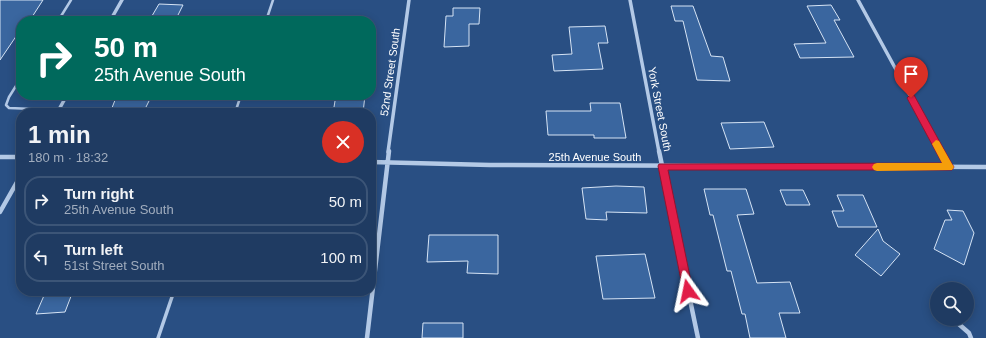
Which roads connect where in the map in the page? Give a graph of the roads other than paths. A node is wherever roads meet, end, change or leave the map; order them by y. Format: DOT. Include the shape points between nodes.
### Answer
graph roads {
  1 [pos="71,0"];
  2 [pos="122,0"];
  3 [pos="273,0"];
  4 [pos="410,0"];
  5 [pos="630,0"];
  6 [pos="858,0"];
  7 [pos="61,16"];
  8 [pos="113,16"];
  9 [pos="268,16"];
  10 [pos="16,86"];
  11 [pos="0,105"];
  12 [pos="6,105"];
  13 [pos="16,108"];
  14 [pos="0,157"];
  15 [pos="16,157"];
  16 [pos="376,162"];
  17 [pos="387,163"];
  18 [pos="662,166"];
  19 [pos="949,167"];
  20 [pos="986,167"];
  21 [pos="16,184"];
  22 [pos="0,212"];
  23 [pos="376,259"];
  24 [pos="172,296"];
  25 [pos="372,296"];
  26 [pos="961,326"];
  27 [pos="158,338"];
  28 [pos="367,338"];
  29 [pos="698,338"];
  30 [pos="972,338"];
  1 -- 7 [label="lane"];
  2 -- 8 [label="street"];
  3 -- 9 [label="lane"];
  4 -- 17 [label="street, 52nd Street South"];
  5 -- 18 [label="street, York Street South"];
  6 -- 19 [label="street"];
  10 -- 12 [label="lane"];
  11 -- 12 [label="lane"];
  12 -- 13 [label="lane"];
  14 -- 15 [label="street"];
  16 -- 17 [label="street, 25th Avenue South"];
  17 -- 18 [label="street, 25th Avenue South"];
  17 -- 23 [label="street, 52nd Street South"];
  18 -- 19 [label="street, 25th Avenue South"];
  18 -- 29 [label="street, York Street South"];
  19 -- 20 [label="street, 25th Avenue South"];
  21 -- 22 [label="street"];
  24 -- 27 [label="lane"];
  25 -- 28 [label="street, 52nd Street South"];
  26 -- 30 [label="street"];
}
